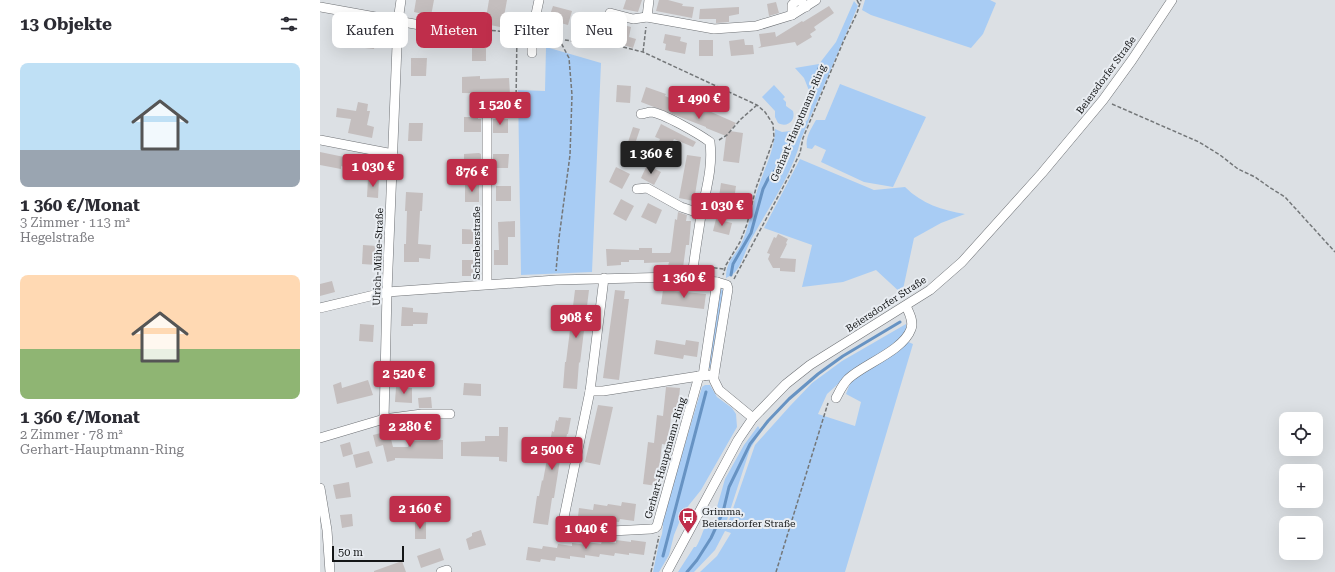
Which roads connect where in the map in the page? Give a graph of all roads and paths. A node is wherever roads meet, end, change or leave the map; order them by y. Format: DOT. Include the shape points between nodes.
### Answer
graph roads {
  1 [pos="401,0"];
  2 [pos="539,0"];
  3 [pos="649,0"];
  4 [pos="816,0"];
  5 [pos="857,0"];
  6 [pos="861,0"];
  7 [pos="1172,0"];
  8 [pos="859,4"];
  9 [pos="320,7"];
  10 [pos="348,12"];
  11 [pos="399,12"];
  12 [pos="536,12"];
  13 [pos="627,17"];
  14 [pos="647,17"];
  15 [pos="563,47"];
  16 [pos="397,48"];
  17 [pos="517,48"];
  18 [pos="532,48"];
  19 [pos="643,52"];
  20 [pos="532,53"];
  21 [pos="1103,100"];
  22 [pos="487,105"];
  23 [pos="757,106"];
  24 [pos="642,114"];
  25 [pos="320,140"];
  26 [pos="710,142"];
  27 [pos="393,154"];
  28 [pos="637,189"];
  29 [pos="702,214"];
  30 [pos="1335,252"];
  31 [pos="724,269"];
  32 [pos="692,275"];
  33 [pos="604,278"];
  34 [pos="556,280"];
  35 [pos="717,282"];
  36 [pos="487,284"];
  37 [pos="728,289"];
  38 [pos="387,292"];
  39 [pos="906,306"];
  40 [pos="320,308"];
  41 [pos="714,375"];
  42 [pos="701,376"];
  43 [pos="590,391"];
  44 [pos="836,398"];
  45 [pos="450,414"];
  46 [pos="754,418"];
  47 [pos="384,419"];
  48 [pos="320,438"];
  49 [pos="320,488"];
  50 [pos="657,526"];
  51 [pos="330,572"];
  52 [pos="651,572"];
  53 [pos="667,572"];
  54 [pos="776,572"];
  1 -- 11 [label="street, Ulrich-Mühe-Straße"];
  2 -- 12 [label="street"];
  3 -- 14 [label="street"];
  4 -- 14 [label="street" via="792,16 756,26 714,29"];
  5 -- 8 [label="path"];
  6 -- 8 [label="path, Gerhart-Hauptmann-Ring"];
  7 -- 21 [label="street, Beiersdorfer Straße"];
  8 -- 37 [label="path, Gerhart-Hauptmann-Ring" via="803,138 800,153"];
  9 -- 10 [label="street"];
  13 -- 14 [label="street"];
  14 -- 19 [label="path"];
  15 -- 34 [label="path" via="569,58 572,95 570,155"];
  16 -- 27 [label="street, Ulrich-Mühe-Straße"];
  17 -- 22 [label="path" via="516,104"];
  18 -- 20 [label="street"];
  21 -- 30 [label="path" via="1199,142 1238,169 1255,177 1285,197"];
  21 -- 39 [label="street, Beiersdorfer Straße" via="962,262 930,290"];
  22 -- 36 [label="street, Schreberstraße"];
  23 -- 26 [label="path" via="727,135"];
  24 -- 26 [label="street" via="651,112 669,119"];
  25 -- 27 [label="street"];
  26 -- 29 [label="street" via="710,173"];
  27 -- 38 [label="street, Ulrich-Mühe-Straße"];
  28 -- 29 [label="street" via="647,188 681,207"];
  29 -- 32 [label="street"];
  31 -- 32 [label="path" via="707,267"];
  32 -- 33 [label="street"];
  32 -- 35 [label="street"];
  33 -- 34 [label="street"];
  33 -- 43 [label="street, Gerhart-Hauptmann-Ring"];
  34 -- 36 [label="street"];
  35 -- 37 [label="street" via="727,285"];
  35 -- 42 [label="street, Gerhart-Hauptmann-Ring"];
  36 -- 38 [label="street, Schreberstraße"];
  37 -- 41 [label="street"];
  38 -- 40 [label="street, Schreberstraße"];
  38 -- 47 [label="street, Ulrich-Mühe-Straße"];
  39 -- 44 [label="street" via="911,318 911,329 905,339 849,378"];
  39 -- 46 [label="street, Beiersdorfer Straße" via="810,365 786,384"];
  41 -- 42 [label="street"];
  41 -- 46 [label="street" via="719,390"];
  42 -- 43 [label="street" via="603,392"];
  42 -- 50 [label="street, Gerhart-Hauptmann-Ring"];
  43 -- 50 [label="street, Gerhart-Hauptmann-Ring" via="563,522 564,530 571,533 590,533 650,529"];
  44 -- 54 [label="path" via="827,404"];
  45 -- 47 [label="street" via="422,414"];
  46 -- 53 [label="street, Beiersdorfer Straße" via="738,440"];
  47 -- 48 [label="street"];
  49 -- 51 [label="street"];
  50 -- 52 [label="path" via="660,534"];
}
